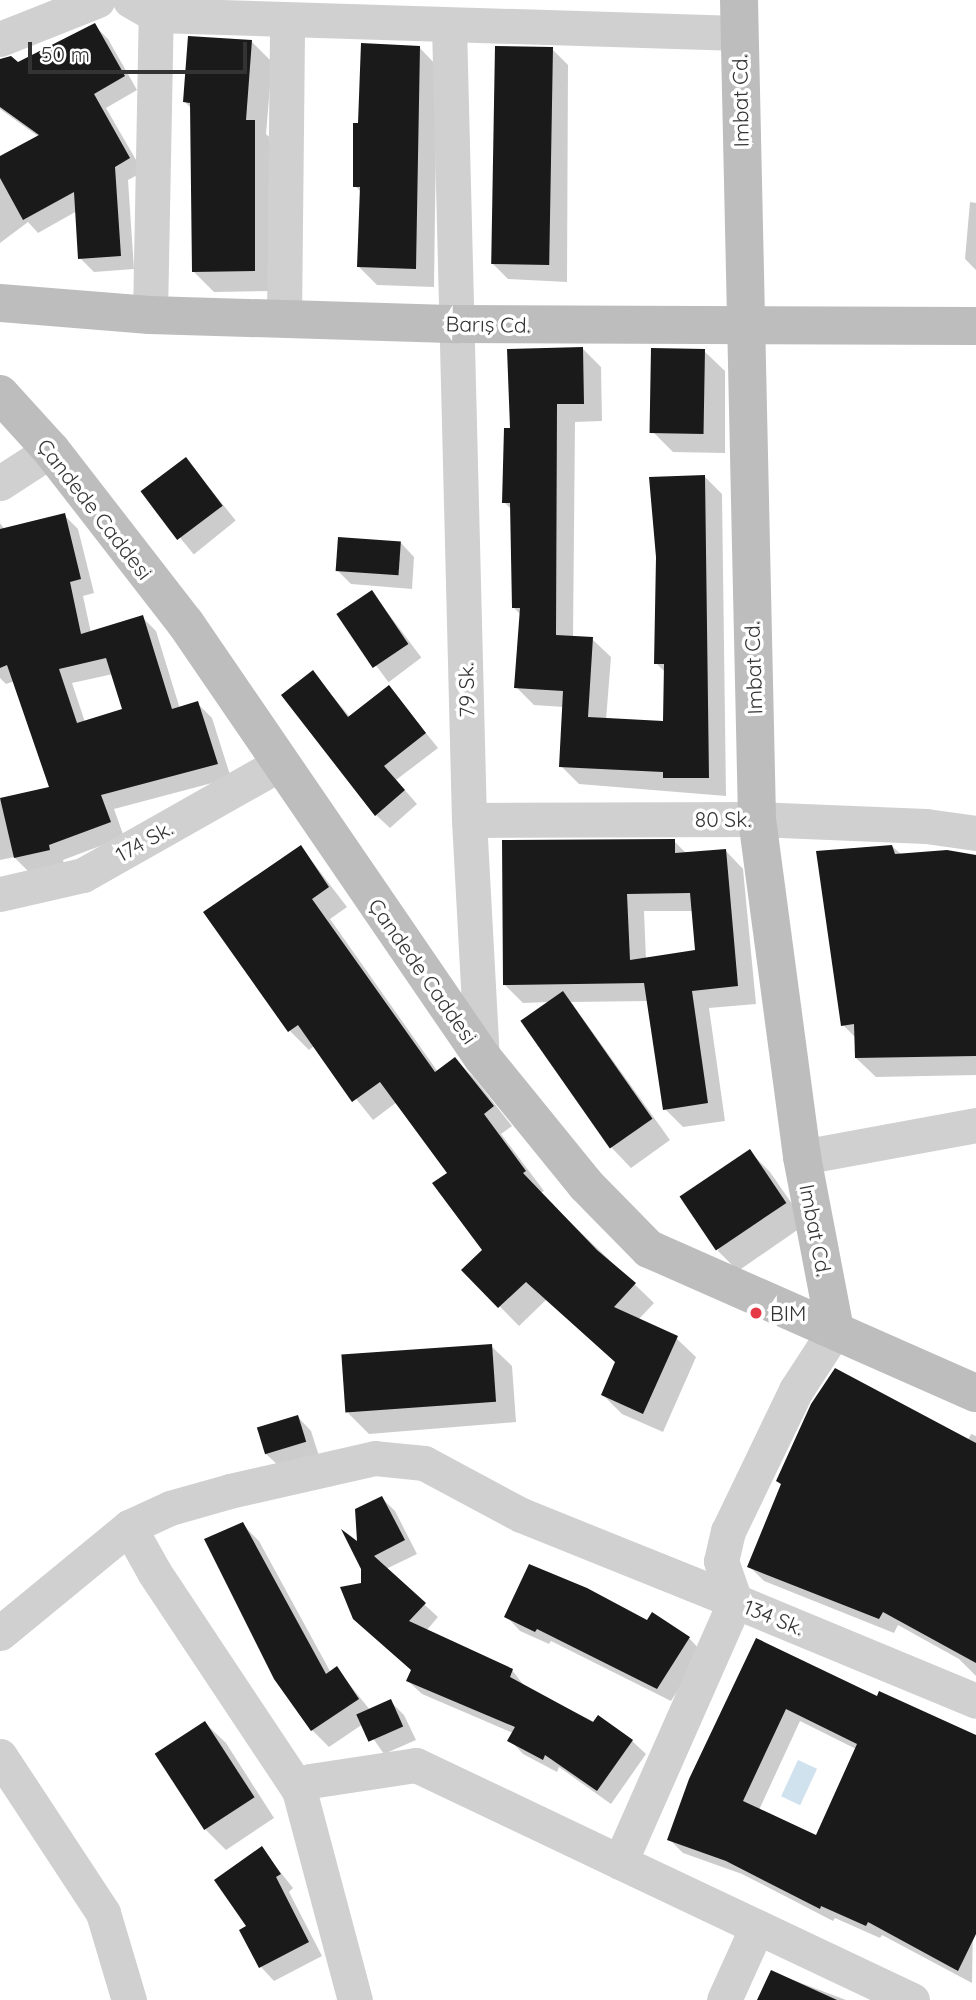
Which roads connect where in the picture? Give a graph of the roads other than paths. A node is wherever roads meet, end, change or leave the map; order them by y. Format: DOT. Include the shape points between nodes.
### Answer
graph roads {
  1 [pos="98,0"];
  2 [pos="143,8"];
  3 [pos="739,16"];
  4 [pos="287,20"];
  5 [pos="449,26"];
  6 [pos="0,39"];
  7 [pos="0,303"];
  8 [pos="149,315"];
  9 [pos="284,319"];
  10 [pos="458,324"];
  11 [pos="744,326"];
  12 [pos="976,326"];
  13 [pos="0,394"];
  14 [pos="51,450"];
  15 [pos="0,483"];
  16 [pos="279,765"];
  17 [pos="757,818"];
  18 [pos="469,820"];
  19 [pos="976,833"];
  20 [pos="0,894"];
  21 [pos="482,1057"];
  22 [pos="976,1125"];
  23 [pos="802,1157"];
  24 [pos="835,1330"];
  25 [pos="976,1394"];
  26 [pos="129,1527"];
  27 [pos="736,1601"];
  28 [pos="0,1633"];
  29 [pos="976,1701"];
  30 [pos="0,1756"];
  31 [pos="299,1790"];
  32 [pos="620,1861"];
  33 [pos="757,1927"];
  34 [pos="129,2000"];
  35 [pos="355,2000"];
  36 [pos="724,2000"];
  37 [pos="912,2000"];
  1 -- 6 [label="street"];
  2 -- 4 [label="street"];
  2 -- 8 [label="street"];
  3 -- 5 [label="street"];
  3 -- 11 [label="street, Imbat Cd."];
  4 -- 5 [label="street"];
  4 -- 9 [label="street"];
  5 -- 10 [label="street, 79 Sk."];
  7 -- 8 [label="street, Barış Cd."];
  8 -- 9 [label="street, Barış Cd."];
  9 -- 10 [label="street, Barış Cd."];
  10 -- 11 [label="street, Barış Cd."];
  10 -- 18 [label="street, 79 Sk."];
  11 -- 12 [label="street, Barış Cd."];
  11 -- 17 [label="street, Imbat Cd."];
  13 -- 14 [label="street, Çandede Caddesi"];
  14 -- 15 [label="street"];
  14 -- 16 [label="street, Çandede Caddesi" via="186,624"];
  16 -- 20 [label="street, 174 Sk." via="83,875"];
  16 -- 21 [label="street, Çandede Caddesi"];
  17 -- 18 [label="street, 80 Sk."];
  17 -- 19 [label="street, 80 Sk." via="926,826"];
  17 -- 23 [label="street, Imbat Cd."];
  18 -- 21 [label="street, 79 Sk."];
  21 -- 24 [label="street, Çandede Caddesi" via="586,1185 649,1249"];
  22 -- 23 [label="street"];
  23 -- 24 [label="street, Imbat Cd."];
  24 -- 25 [label="street, Çandede Caddesi"];
  24 -- 27 [label="street, 134 Sk." via="796,1390 728,1531 721,1561"];
  26 -- 27 [label="street" via="170,1508 375,1458 424,1463 521,1515"];
  26 -- 28 [label="street"];
  26 -- 31 [label="street"];
  27 -- 29 [label="street, 134 Sk."];
  27 -- 32 [label="street"];
  30 -- 34 [label="street" via="103,1913"];
  31 -- 32 [label="street" via="310,1781 416,1765"];
  31 -- 35 [label="street"];
  32 -- 33 [label="street"];
  33 -- 36 [label="street"];
  33 -- 37 [label="street"];
}
